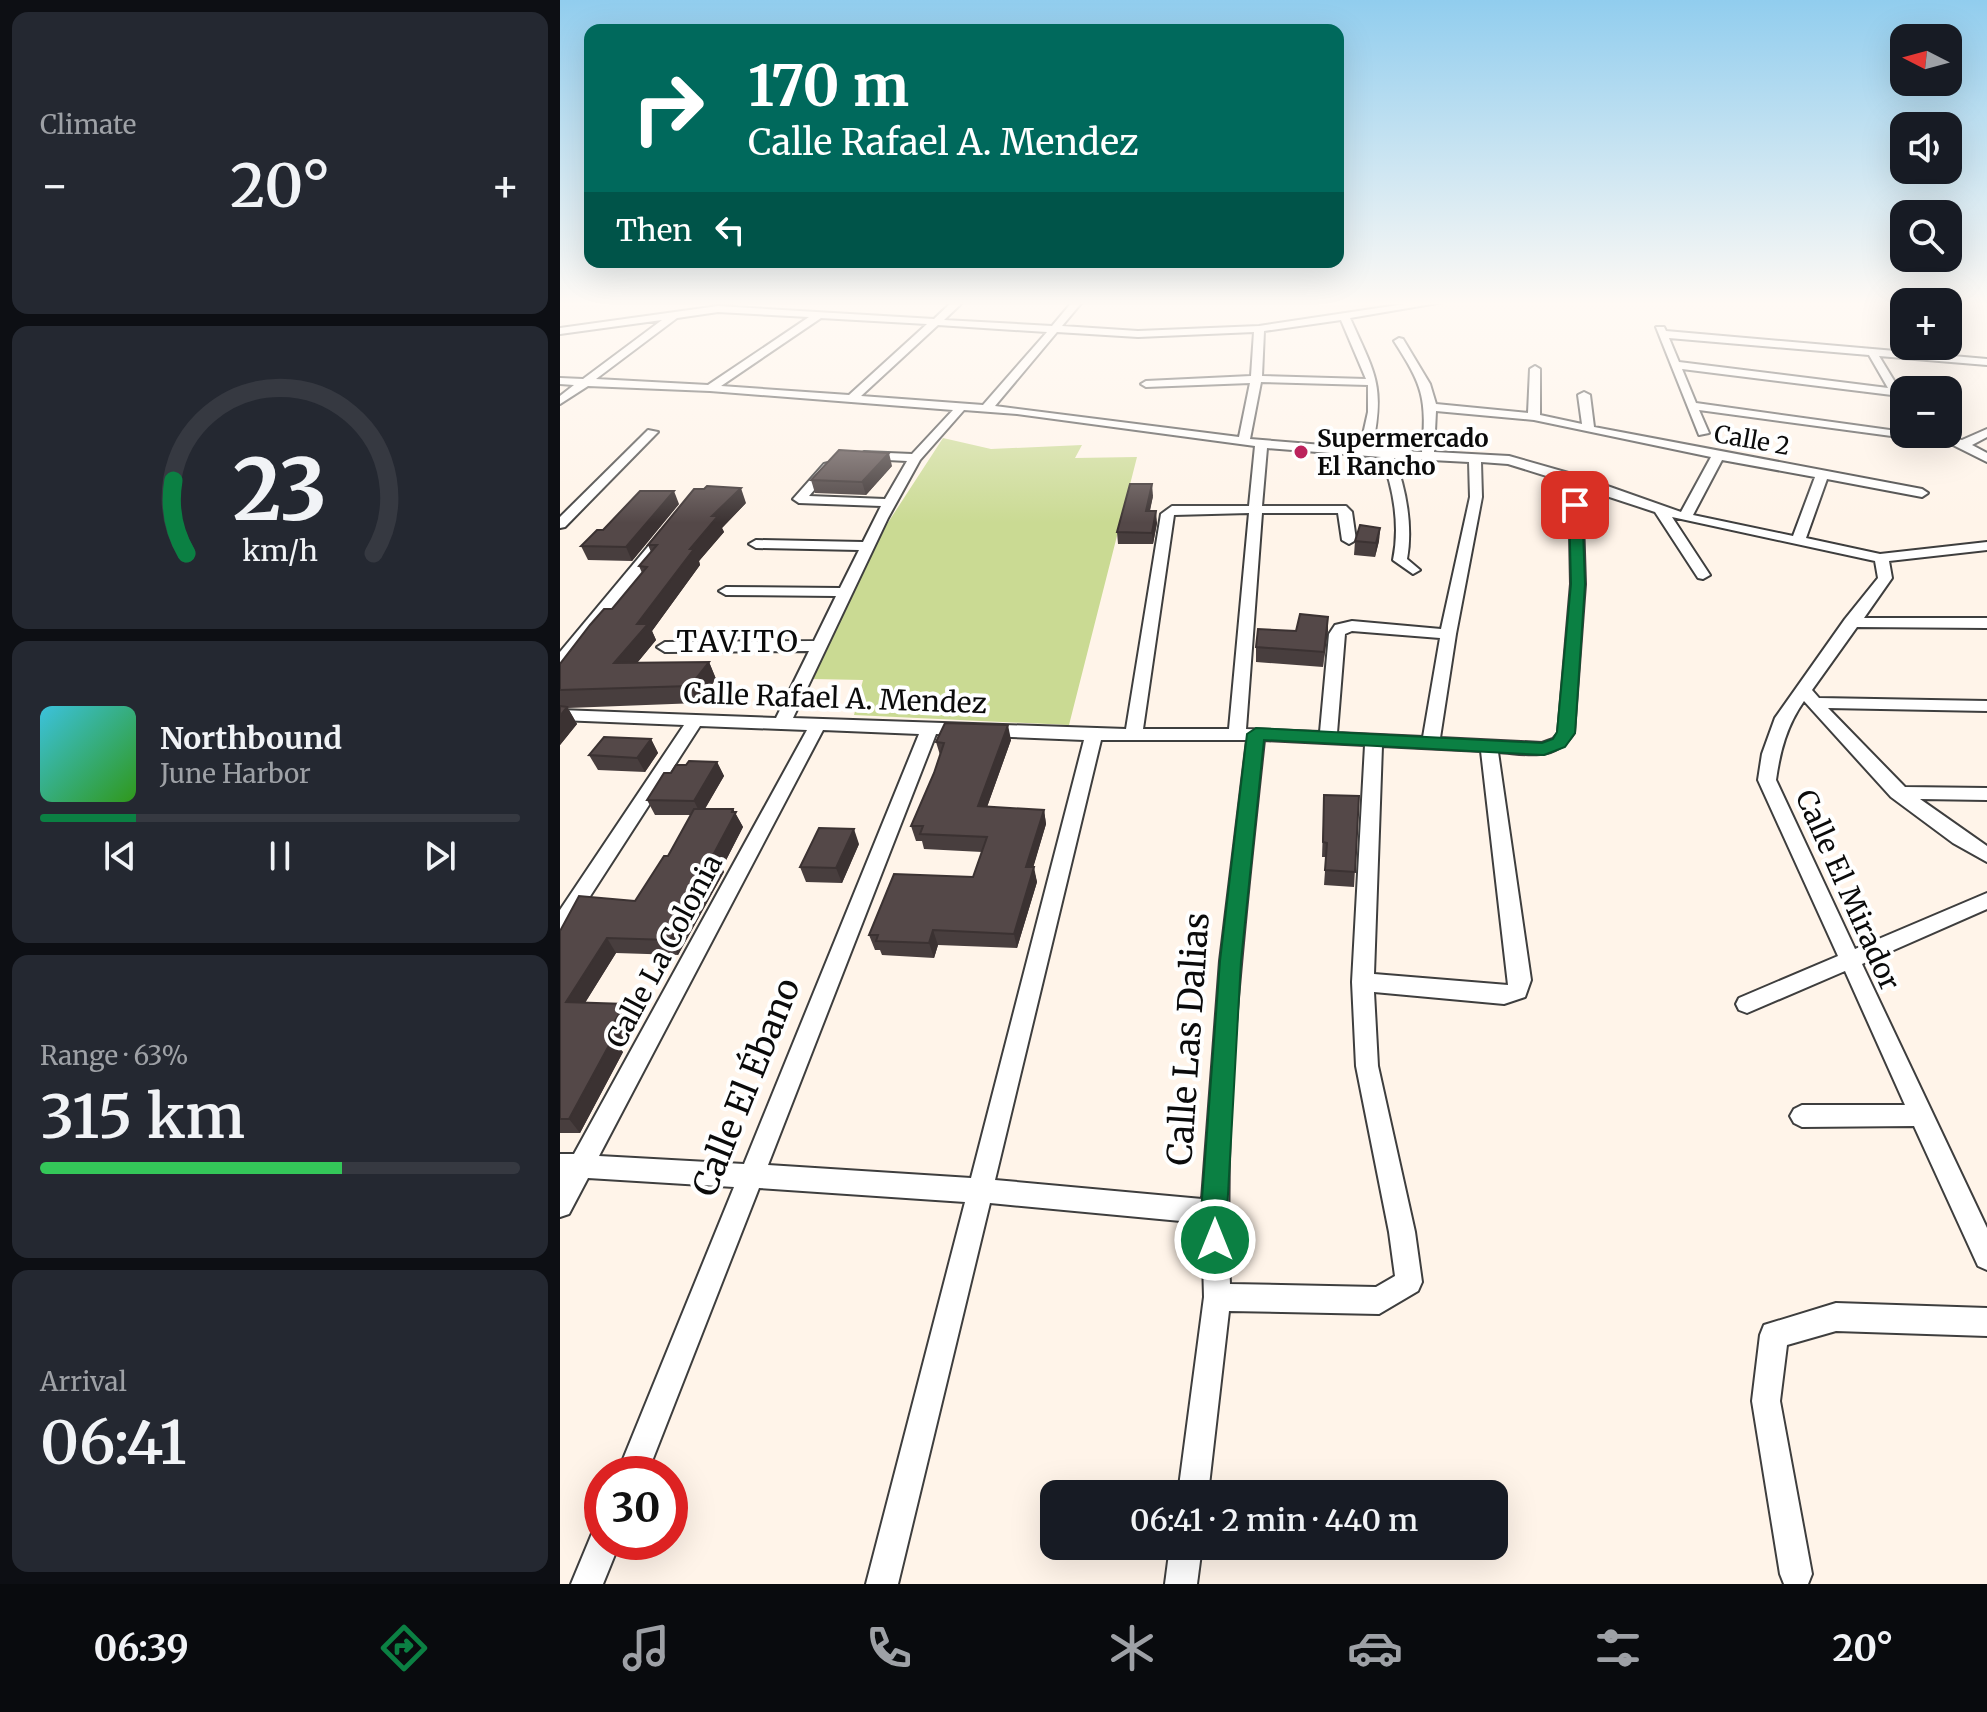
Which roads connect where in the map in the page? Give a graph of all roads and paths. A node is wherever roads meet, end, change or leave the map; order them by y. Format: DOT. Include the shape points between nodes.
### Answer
graph roads {
  1 [pos="596,375"];
  2 [pos="729,375"];
  3 [pos="877,375"];
  4 [pos="1015,375"];
  5 [pos="1256,375"];
  6 [pos="1370,375"];
  7 [pos="1421,375"];
  8 [pos="1535,375"];
  9 [pos="1679,375"];
  10 [pos="1756,375"];
  11 [pos="1256,379"];
  12 [pos="560,381"];
  13 [pos="1373,382"];
  14 [pos="585,383"];
  15 [pos="1146,384"];
  16 [pos="710,388"];
  17 [pos="1890,391"];
  18 [pos="1584,395"];
  19 [pos="851,399"];
  20 [pos="560,401"];
  21 [pos="962,406"];
  22 [pos="1692,406"];
  23 [pos="1432,407"];
  24 [pos="987,408"];
  25 [pos="1534,417"];
  26 [pos="1589,430"];
  27 [pos="652,432"];
  28 [pos="1890,432"];
  29 [pos="1703,433"];
  30 [pos="1987,433"];
  31 [pos="1244,441"];
  32 [pos="1261,443"];
  33 [pos="1964,444"];
  34 [pos="1365,454"];
  35 [pos="839,455"];
  36 [pos="857,455"];
  37 [pos="1387,456"];
  38 [pos="1428,456"];
  39 [pos="1718,456"];
  40 [pos="1475,457"];
  41 [pos="915,458"];
  42 [pos="1987,458"];
  43 [pos="1822,475"];
  44 [pos="1575,479"];
  45 [pos="1922,493"];
  46 [pos="890,503"];
  47 [pos="1257,508"];
  48 [pos="1660,509"];
  49 [pos="681,516"];
  50 [pos="1685,517"];
  51 [pos="560,524"];
  52 [pos="1349,540"];
  53 [pos="1798,542"];
  54 [pos="756,544"];
  55 [pos="867,546"];
  56 [pos="1987,546"];
  57 [pos="1880,558"];
  58 [pos="1413,570"];
  59 [pos="1703,575"];
  60 [pos="726,591"];
  61 [pos="845,592"];
  62 [pos="1850,622"];
  63 [pos="1987,623"];
  64 [pos="1448,634"];
  65 [pos="819,646"];
  66 [pos="665,647"];
  67 [pos="560,662"];
  68 [pos="1809,696"];
  69 [pos="1987,706"];
  70 [pos="560,715"];
  71 [pos="696,719"];
  72 [pos="782,723"];
  73 [pos="818,724"];
  74 [pos="930,728"];
  75 [pos="1134,734"];
  76 [pos="1247,734"];
  77 [pos="1094,735"];
  78 [pos="1328,737"];
  79 [pos="1374,738"];
  80 [pos="1431,742"];
  81 [pos="1489,747"];
  82 [pos="1897,793"];
  83 [pos="1987,794"];
  84 [pos="1987,855"];
  85 [pos="1987,901"];
  86 [pos="560,926"];
  87 [pos="1849,962"];
  88 [pos="1363,982"];
  89 [pos="1747,1004"];
  90 [pos="1921,1115"];
  91 [pos="1802,1116"];
  92 [pos="570,1165"];
  93 [pos="753,1174"];
  94 [pos="978,1191"];
  95 [pos="560,1205"];
  96 [pos="1214,1212"];
  97 [pos="1987,1257"];
  98 [pos="1217,1297"];
  99 [pos="1987,1322"];
  100 [pos="639,1456"];
  101 [pos="1195,1480"];
  102 [pos="597,1560"];
  103 [pos="1184,1560"];
  104 [pos="1796,1574"];
  105 [pos="587,1584"];
  106 [pos="882,1584"];
  107 [pos="1181,1584"];
  1 -- 14 [label="street"];
  2 -- 16 [label="street"];
  3 -- 19 [label="street"];
  4 -- 24 [label="street"];
  5 -- 11 [label="street"];
  6 -- 13 [label="street"];
  7 -- 23 [label="street"];
  8 -- 25 [label="street"];
  9 -- 22 [label="street"];
  10 -- 17 [label="street"];
  11 -- 13 [label="street"];
  11 -- 15 [label="street"];
  11 -- 31 [label="street"];
  12 -- 14 [label="street"];
  13 -- 34 [label="street" via="1374,412"];
  14 -- 16 [label="street"];
  14 -- 20 [label="street"];
  16 -- 19 [label="street"];
  18 -- 26 [label="street"];
  19 -- 21 [label="street"];
  21 -- 24 [label="street"];
  21 -- 41 [label="street"];
  22 -- 28 [label="street"];
  22 -- 29 [label="street"];
  23 -- 25 [label="street, Calle 2"];
  23 -- 38 [label="street"];
  24 -- 31 [label="street"];
  25 -- 26 [label="street, Calle 2"];
  26 -- 39 [label="street, Calle 2"];
  27 -- 51 [label="street"];
  30 -- 33 [label="street"];
  31 -- 32 [label="street"];
  32 -- 34 [label="street"];
  32 -- 47 [label="street, Calle Las Dalias"];
  33 -- 42 [label="street"];
  34 -- 37 [label="street"];
  35 -- 46 [label="street" via="799,499"];
  36 -- 41 [label="street"];
  37 -- 38 [label="street"];
  37 -- 58 [label="street" via="1399,486 1405,535 1400,560"];
  38 -- 40 [label="street"];
  39 -- 43 [label="street, Calle 2"];
  39 -- 50 [label="street"];
  40 -- 44 [label="street" via="1509,460"];
  40 -- 64 [label="street" via="1476,497"];
  41 -- 46 [label="street"];
  43 -- 45 [label="street, Calle 2"];
  43 -- 53 [label="street"];
  44 -- 48 [label="street"];
  44 -- 81 [label="street, Calle Rafael A. Mendez" via="1578,584 1566,733 1544,749"];
  46 -- 55 [label="street"];
  47 -- 52 [label="street" via="1341,509"];
  47 -- 75 [label="street" via="1183,507 1168,514"];
  47 -- 76 [label="street, Calle Las Dalias"];
  48 -- 50 [label="street"];
  48 -- 59 [label="street"];
  49 -- 67 [label="street"];
  50 -- 53 [label="street"];
  53 -- 57 [label="street"];
  54 -- 55 [label="street"];
  55 -- 61 [label="street"];
  56 -- 57 [label="street"];
  57 -- 62 [label="street, Calle El Mirador" via="1885,578"];
  60 -- 61 [label="street"];
  61 -- 65 [label="street"];
  62 -- 63 [label="street"];
  62 -- 68 [label="street, Calle El Mirador"];
  64 -- 78 [label="street" via="1340,628"];
  64 -- 80 [label="street"];
  65 -- 66 [label="street"];
  65 -- 72 [label="street"];
  68 -- 69 [label="street"];
  68 -- 82 [label="street"];
  68 -- 87 [label="street, Calle El Mirador" via="1783,718 1767,780"];
  70 -- 71 [label="street, Calle Rafael A. Mendez"];
  71 -- 72 [label="street, Calle Rafael A. Mendez"];
  71 -- 86 [label="street"];
  72 -- 73 [label="street, Calle Rafael A. Mendez"];
  73 -- 74 [label="street, Calle Rafael A. Mendez"];
  73 -- 92 [label="street, Calle La Colonia"];
  74 -- 77 [label="street, Calle Rafael A. Mendez"];
  74 -- 93 [label="street, Calle El Ébano"];
  75 -- 76 [label="street, Calle Rafael A. Mendez"];
  75 -- 77 [label="street, Calle Rafael A. Mendez"];
  76 -- 78 [label="street, Calle Rafael A. Mendez"];
  76 -- 96 [label="street, Calle Las Dalias"];
  77 -- 94 [label="street"];
  78 -- 79 [label="street, Calle Rafael A. Mendez"];
  79 -- 80 [label="street, Calle Rafael A. Mendez"];
  79 -- 88 [label="street"];
  80 -- 81 [label="street, Calle Rafael A. Mendez"];
  81 -- 88 [label="street" via="1520,980 1517,991 1504,995"];
  82 -- 83 [label="street"];
  82 -- 84 [label="street"];
  85 -- 87 [label="street"];
  87 -- 89 [label="street"];
  87 -- 90 [label="street, Calle El Mirador"];
  88 -- 98 [label="street" via="1367,1066 1409,1282 1379,1301"];
  90 -- 91 [label="street"];
  90 -- 97 [label="street, Calle El Mirador"];
  92 -- 93 [label="street"];
  92 -- 95 [label="street, Calle La Colonia"];
  93 -- 94 [label="street"];
  93 -- 100 [label="street, Calle El Ébano"];
  94 -- 96 [label="street"];
  94 -- 106 [label="street"];
  96 -- 98 [label="street, Calle Las Dalias"];
  98 -- 101 [label="street, Calle Las Dalias"];
  99 -- 104 [label="street" via="1836,1317 1774,1335 1766,1401"];
  102 -- 105 [label="street"];
  103 -- 107 [label="street"];
}
